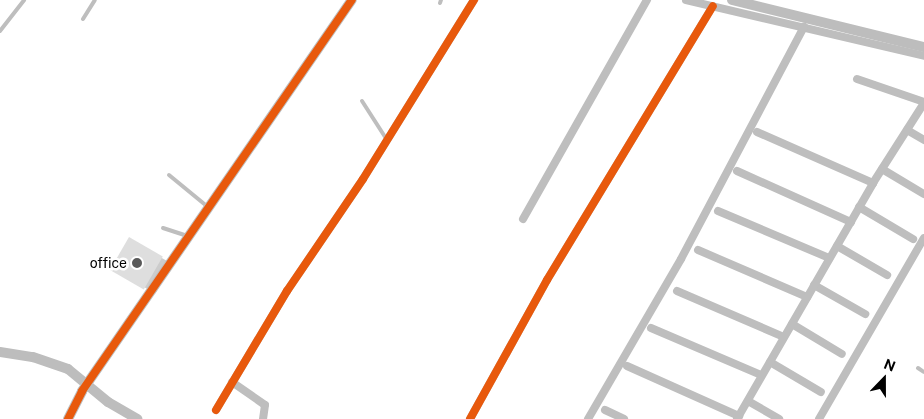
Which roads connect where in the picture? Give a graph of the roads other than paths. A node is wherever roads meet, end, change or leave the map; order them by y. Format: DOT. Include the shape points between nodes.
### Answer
graph roads {
  1 [pos="24,0"];
  2 [pos="95,0"];
  3 [pos="352,0"];
  4 [pos="474,0"];
  5 [pos="647,0"];
  6 [pos="686,0"];
  7 [pos="713,6"];
  8 [pos="83,19"];
  9 [pos="804,27"];
  10 [pos="0,31"];
  11 [pos="924,56"];
  12 [pos="857,78"];
  13 [pos="362,101"];
  14 [pos="924,102"];
  15 [pos="907,130"];
  16 [pos="757,132"];
  17 [pos="387,140"];
  18 [pos="924,140"];
  19 [pos="882,169"];
  20 [pos="737,171"];
  21 [pos="169,175"];
  22 [pos="873,183"];
  23 [pos="924,194"];
  24 [pos="859,207"];
  25 [pos="209,208"];
  26 [pos="718,211"];
  27 [pos="524,219"];
  28 [pos="851,222"];
  29 [pos="163,228"];
  30 [pos="190,236"];
  31 [pos="924,238"];
  32 [pos="913,239"];
  33 [pos="837,246"];
  34 [pos="698,250"];
  35 [pos="829,258"];
  36 [pos="887,275"];
  37 [pos="814,284"];
  38 [pos="677,291"];
  39 [pos="807,297"];
  40 [pos="864,314"];
  41 [pos="792,324"];
  42 [pos="651,328"];
  43 [pos="784,337"];
  44 [pos="842,354"];
  45 [pos="770,362"];
  46 [pos="627,366"];
  47 [pos="918,368"];
  48 [pos="924,372"];
  49 [pos="762,375"];
  50 [pos="232,382"];
  51 [pos="821,392"];
  52 [pos="748,401"];
  53 [pos="216,410"];
  54 [pos="605,410"];
  55 [pos="738,417"];
  56 [pos="68,419"];
  57 [pos="263,419"];
  58 [pos="470,419"];
  59 [pos="588,419"];
  60 [pos="624,419"];
  61 [pos="779,419"];
  62 [pos="818,419"];
  1 -- 10 [label="lane"];
  2 -- 8 [label="lane"];
  3 -- 25 [label="street"];
  4 -- 17 [label="street"];
  5 -- 27 [label="street"];
  6 -- 7 [label="street"];
  7 -- 9 [label="street"];
  7 -- 58 [label="street" via="547,280"];
  9 -- 11 [label="street"];
  9 -- 59 [label="street" via="680,259"];
  12 -- 14 [label="street"];
  13 -- 17 [label="lane"];
  14 -- 15 [label="street"];
  15 -- 18 [label="street"];
  15 -- 19 [label="street"];
  16 -- 22 [label="street"];
  17 -- 50 [label="street" via="287,291"];
  19 -- 22 [label="street"];
  19 -- 23 [label="street"];
  20 -- 28 [label="street"];
  21 -- 25 [label="lane"];
  22 -- 24 [label="street"];
  24 -- 28 [label="street"];
  24 -- 32 [label="street"];
  25 -- 30 [label="street"];
  26 -- 35 [label="street"];
  28 -- 33 [label="street"];
  29 -- 30 [label="lane"];
  30 -- 56 [label="street" via="82,391"];
  31 -- 62 [label="street"];
  33 -- 35 [label="street"];
  33 -- 36 [label="street"];
  34 -- 39 [label="street"];
  35 -- 37 [label="street"];
  37 -- 39 [label="street"];
  37 -- 40 [label="street"];
  38 -- 43 [label="street"];
  39 -- 41 [label="street"];
  41 -- 43 [label="street"];
  41 -- 44 [label="street"];
  42 -- 49 [label="street"];
  43 -- 45 [label="street"];
  45 -- 49 [label="street"];
  45 -- 51 [label="street"];
  46 -- 55 [label="street"];
  47 -- 48 [label="lane"];
  49 -- 52 [label="street"];
  50 -- 53 [label="street"];
  50 -- 57 [label="street" via="265,405"];
  52 -- 55 [label="street"];
  52 -- 61 [label="street"];
  54 -- 60 [label="street"];
}
